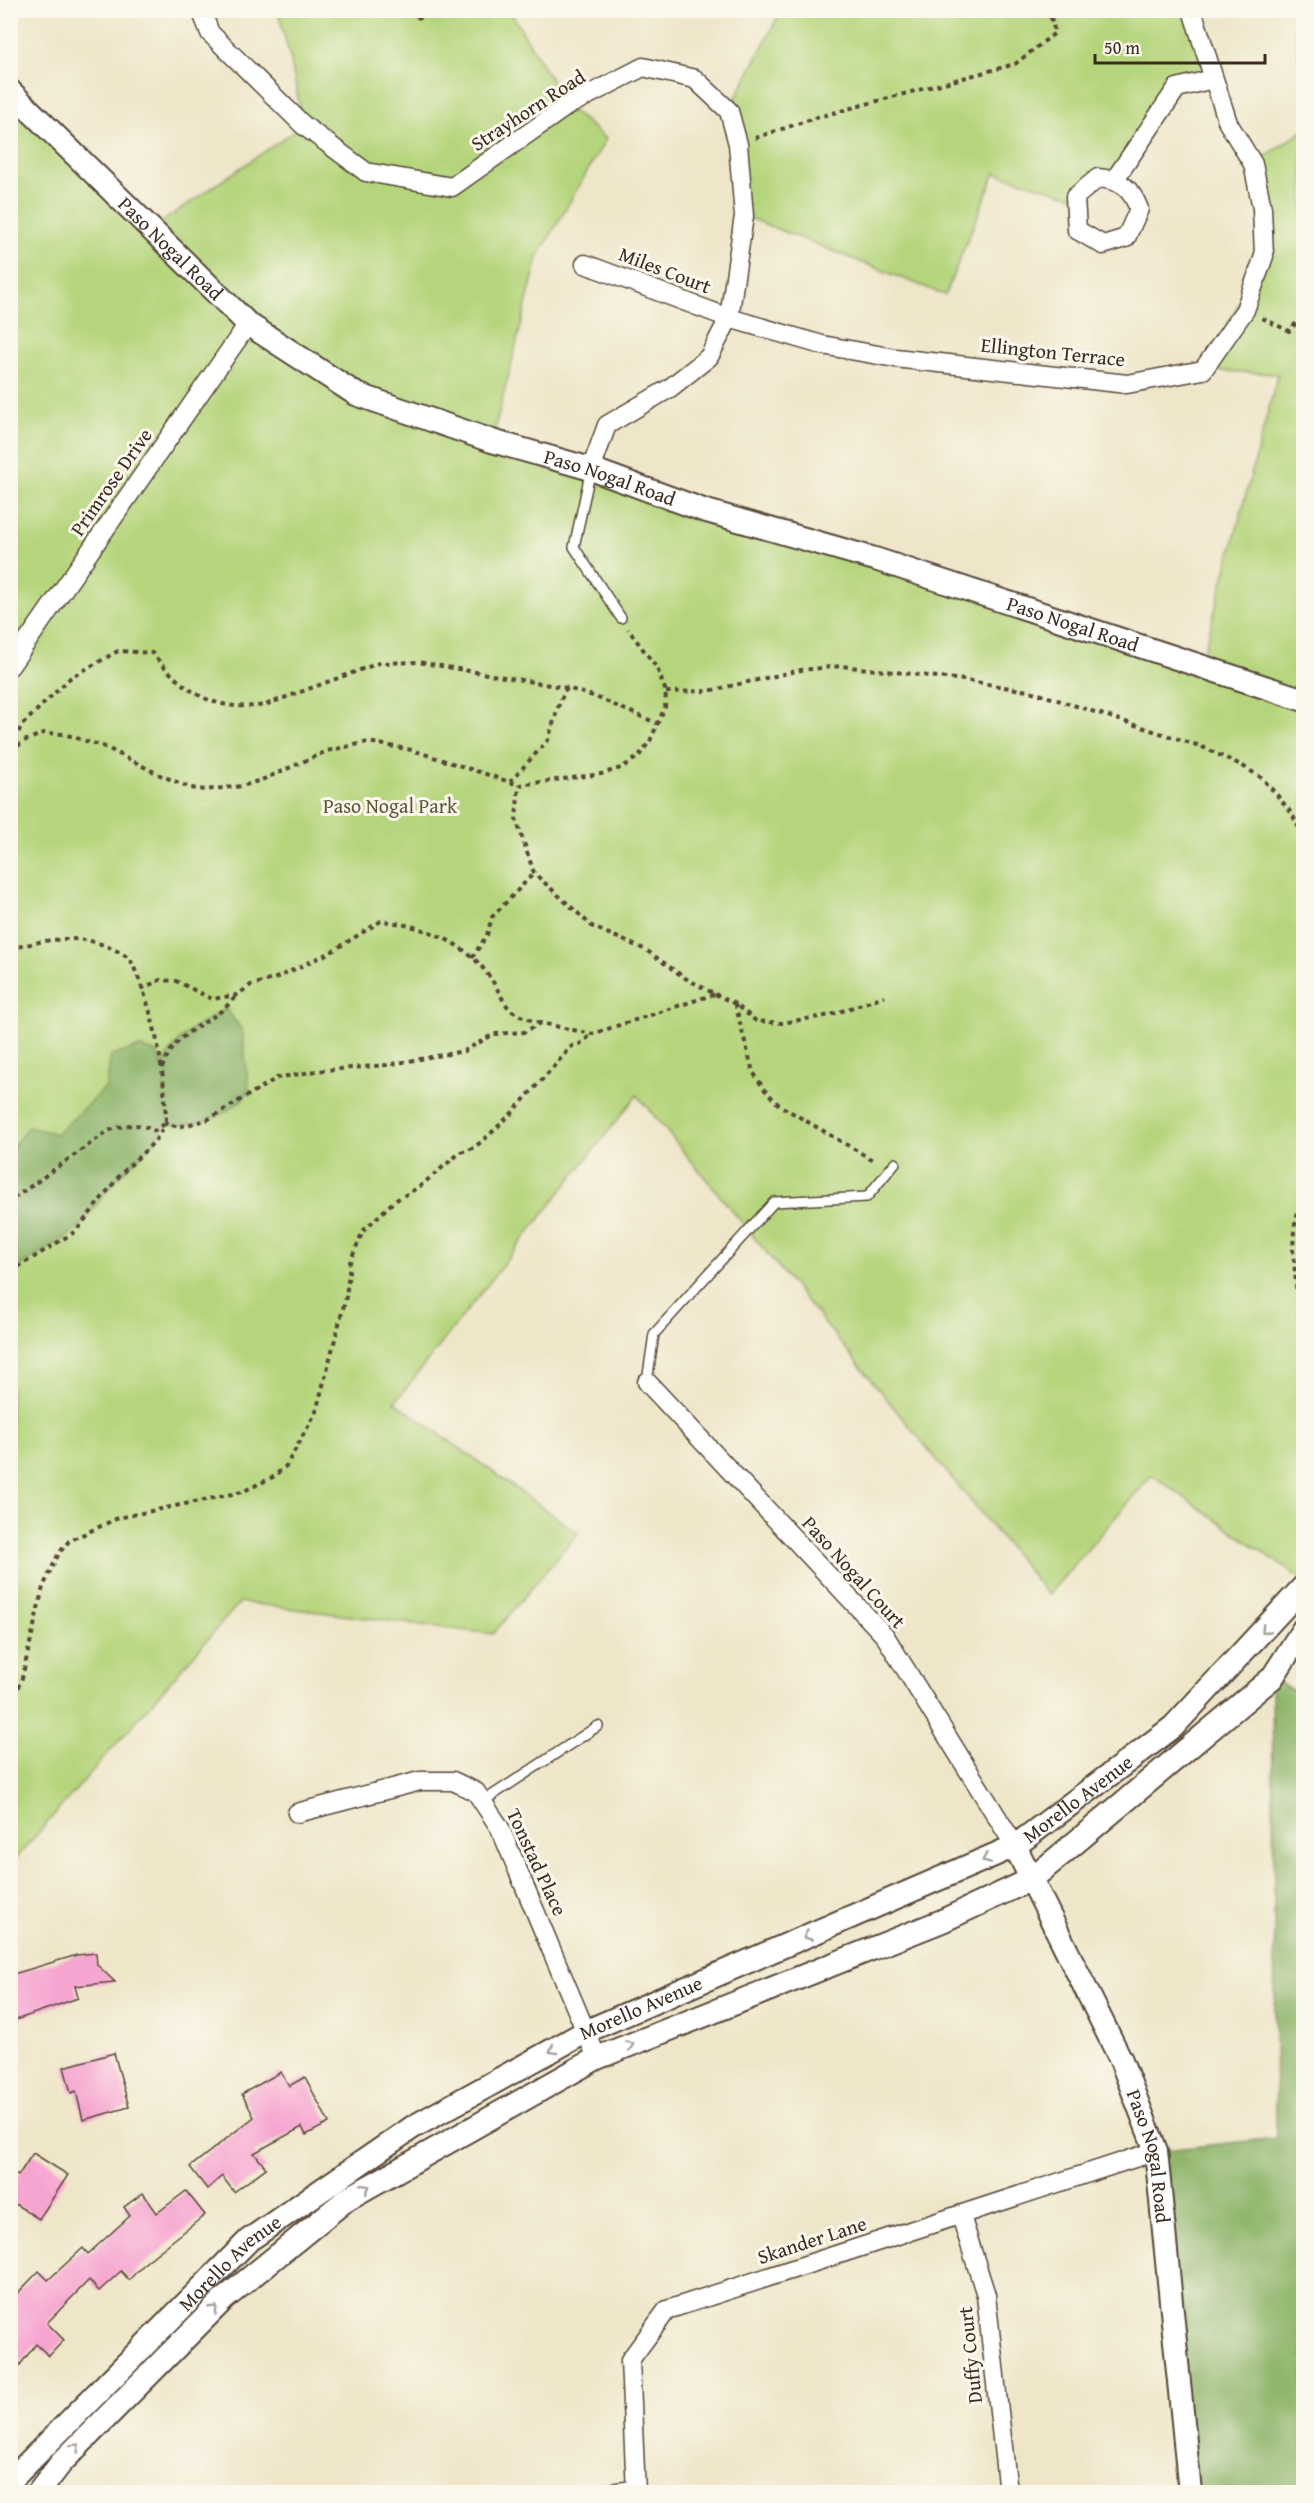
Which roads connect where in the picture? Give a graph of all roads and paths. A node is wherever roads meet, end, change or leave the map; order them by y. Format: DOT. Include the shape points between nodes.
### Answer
graph roads {
  1 [pos="201,10"];
  2 [pos="400,10"];
  3 [pos="424,10"];
  4 [pos="1049,10"];
  5 [pos="1192,10"];
  6 [pos="1214,79"];
  7 [pos="10,91"];
  8 [pos="738,144"];
  9 [pos="1115,179"];
  10 [pos="585,264"];
  11 [pos="1245,310"];
  12 [pos="1304,314"];
  13 [pos="729,318"];
  14 [pos="248,324"];
  15 [pos="591,469"];
  16 [pos="621,618"];
  17 [pos="10,666"];
  18 [pos="567,688"];
  19 [pos="666,692"];
  20 [pos="1304,700"];
  21 [pos="659,724"];
  22 [pos="10,750"];
  23 [pos="510,782"];
  24 [pos="519,785"];
  25 [pos="1304,838"];
  26 [pos="534,873"];
  27 [pos="10,950"];
  28 [pos="472,958"];
  29 [pos="141,989"];
  30 [pos="715,994"];
  31 [pos="237,995"];
  32 [pos="884,996"];
  33 [pos="735,1004"];
  34 [pos="541,1023"];
  35 [pos="592,1034"];
  36 [pos="162,1068"];
  37 [pos="166,1123"];
  38 [pos="892,1167"];
  39 [pos="1304,1187"];
  40 [pos="10,1201"];
  41 [pos="10,1272"];
  42 [pos="1304,1372"];
  43 [pos="647,1382"];
  44 [pos="1304,1474"];
  45 [pos="1304,1558"];
  46 [pos="1304,1586"];
  47 [pos="1304,1628"];
  48 [pos="10,1704"];
  49 [pos="598,1726"];
  50 [pos="482,1802"];
  51 [pos="297,1813"];
  52 [pos="1015,1846"];
  53 [pos="1032,1879"];
  54 [pos="587,2031"];
  55 [pos="597,2058"];
  56 [pos="1156,2151"];
  57 [pos="961,2216"];
  58 [pos="10,2481"];
  59 [pos="636,2491"];
  60 [pos="39,2493"];
  61 [pos="617,2493"];
  62 [pos="1008,2493"];
  63 [pos="1190,2493"];
  1 -- 8 [label="street, Strayhorn Road" via="210,33 303,125 366,172 452,188 567,106 643,67 695,79 729,111"];
  2 -- 3 [label="path" via="420,18"];
  4 -- 8 [label="path" via="1055,33 1015,64 819,117"];
  5 -- 6 [label="street, Ellington Terrace"];
  6 -- 9 [label="street" via="1177,88"];
  6 -- 11 [label="street, Ellington Terrace" via="1228,123 1252,164 1262,208 1264,256"];
  7 -- 14 [label="street, Paso Nogal Road"];
  8 -- 13 [label="street, Strayhorn Road" via="744,216"];
  10 -- 13 [label="street, Miles Court"];
  11 -- 12 [label="path" via="1289,331"];
  11 -- 13 [label="street, Ellington Terrace" via="1203,370 1126,384 895,358 822,345"];
  13 -- 15 [label="street, Strayhorn Road" via="709,357 670,388 607,425"];
  14 -- 15 [label="street, Paso Nogal Road" via="356,394 492,441"];
  14 -- 17 [label="street, Primrose Drive"];
  15 -- 16 [label="lane" via="574,547"];
  15 -- 20 [label="street, Paso Nogal Road" via="703,510 875,559"];
  16 -- 19 [label="path" via="657,668"];
  18 -- 21 [label="path"];
  18 -- 22 [label="path" via="438,664 399,661 362,668 285,700 245,708 222,706 202,698 184,687 152,653 118,651 70,678 22,725"];
  18 -- 23 [label="path" via="548,740"];
  19 -- 21 [label="path"];
  19 -- 25 [label="path" via="708,691 801,670 842,666 1033,692 1200,746 1241,765 1262,778 1277,795"];
  21 -- 24 [label="path" via="638,757 621,768"];
  22 -- 23 [label="path" via="44,733 64,734 105,747 191,788 205,790 242,786 327,751 368,742 412,750"];
  23 -- 24 [label="path"];
  24 -- 26 [label="path" via="516,819"];
  26 -- 28 [label="path" via="492,916 487,935"];
  26 -- 30 [label="path" via="594,927 646,950"];
  27 -- 29 [label="path" via="61,939 99,941 130,959"];
  28 -- 31 [label="path" via="428,930 381,921 332,952 274,979 251,985"];
  28 -- 34 [label="path" via="517,1016"];
  29 -- 31 [label="path" via="160,980 176,981 212,999"];
  29 -- 36 [label="path"];
  30 -- 33 [label="path"];
  30 -- 35 [label="path"];
  31 -- 36 [label="path" via="226,1009 182,1035 168,1052"];
  32 -- 33 [label="path" via="831,1015 781,1023 756,1022"];
  33 -- 38 [label="path" via="753,1072 779,1105"];
  34 -- 35 [label="path"];
  34 -- 37 [label="path" via="524,1032 494,1034 464,1051 277,1078 207,1120 178,1126"];
  35 -- 48 [label="path" via="572,1046 512,1113 475,1147 461,1152 419,1187 393,1202 363,1231 350,1262 346,1297 315,1413 280,1471 242,1492 118,1518 69,1541 43,1587 22,1678"];
  36 -- 37 [label="path"];
  37 -- 40 [label="path" via="155,1131 141,1124 125,1124 108,1131"];
  37 -- 41 [label="path" via="155,1141 120,1175 76,1231"];
  38 -- 43 [label="lane" via="867,1197 774,1202 654,1334"];
  39 -- 42 [label="path" via="1293,1250"];
  43 -- 52 [label="street, Paso Nogal Court" via="885,1636"];
  44 -- 45 [label="path" via="1300,1533"];
  46 -- 52 [label="street, Morello Avenue, one-way" via="1173,1726"];
  47 -- 53 [label="street, Morello Avenue" via="1272,1678"];
  49 -- 50 [label="lane"];
  50 -- 51 [label="street, Tonstad Place" via="476,1792 453,1781 420,1781"];
  50 -- 54 [label="street, Tonstad Place" via="500,1828"];
  52 -- 53 [label="street, Paso Nogal Road"];
  52 -- 54 [label="street, Morello Avenue, one-way"];
  55 -- 53 [label="street, Morello Avenue, one-way" via="942,1921"];
  53 -- 56 [label="street, Paso Nogal Road" via="1121,2060"];
  54 -- 55 [label="street, Tonstad Place"];
  54 -- 58 [label="street, Morello Avenue, one-way" via="413,2127 249,2240"];
  60 -- 55 [label="street, Morello Avenue, one-way" via="61,2463 224,2299 347,2199"];
  56 -- 57 [label="street, Skander Lane"];
  56 -- 63 [label="street, Paso Nogal Road"];
  57 -- 59 [label="street, Skander Lane" via="667,2310 630,2360"];
  57 -- 62 [label="street, Duffy Court" via="986,2295"];
  59 -- 61 [label="street"];
}
